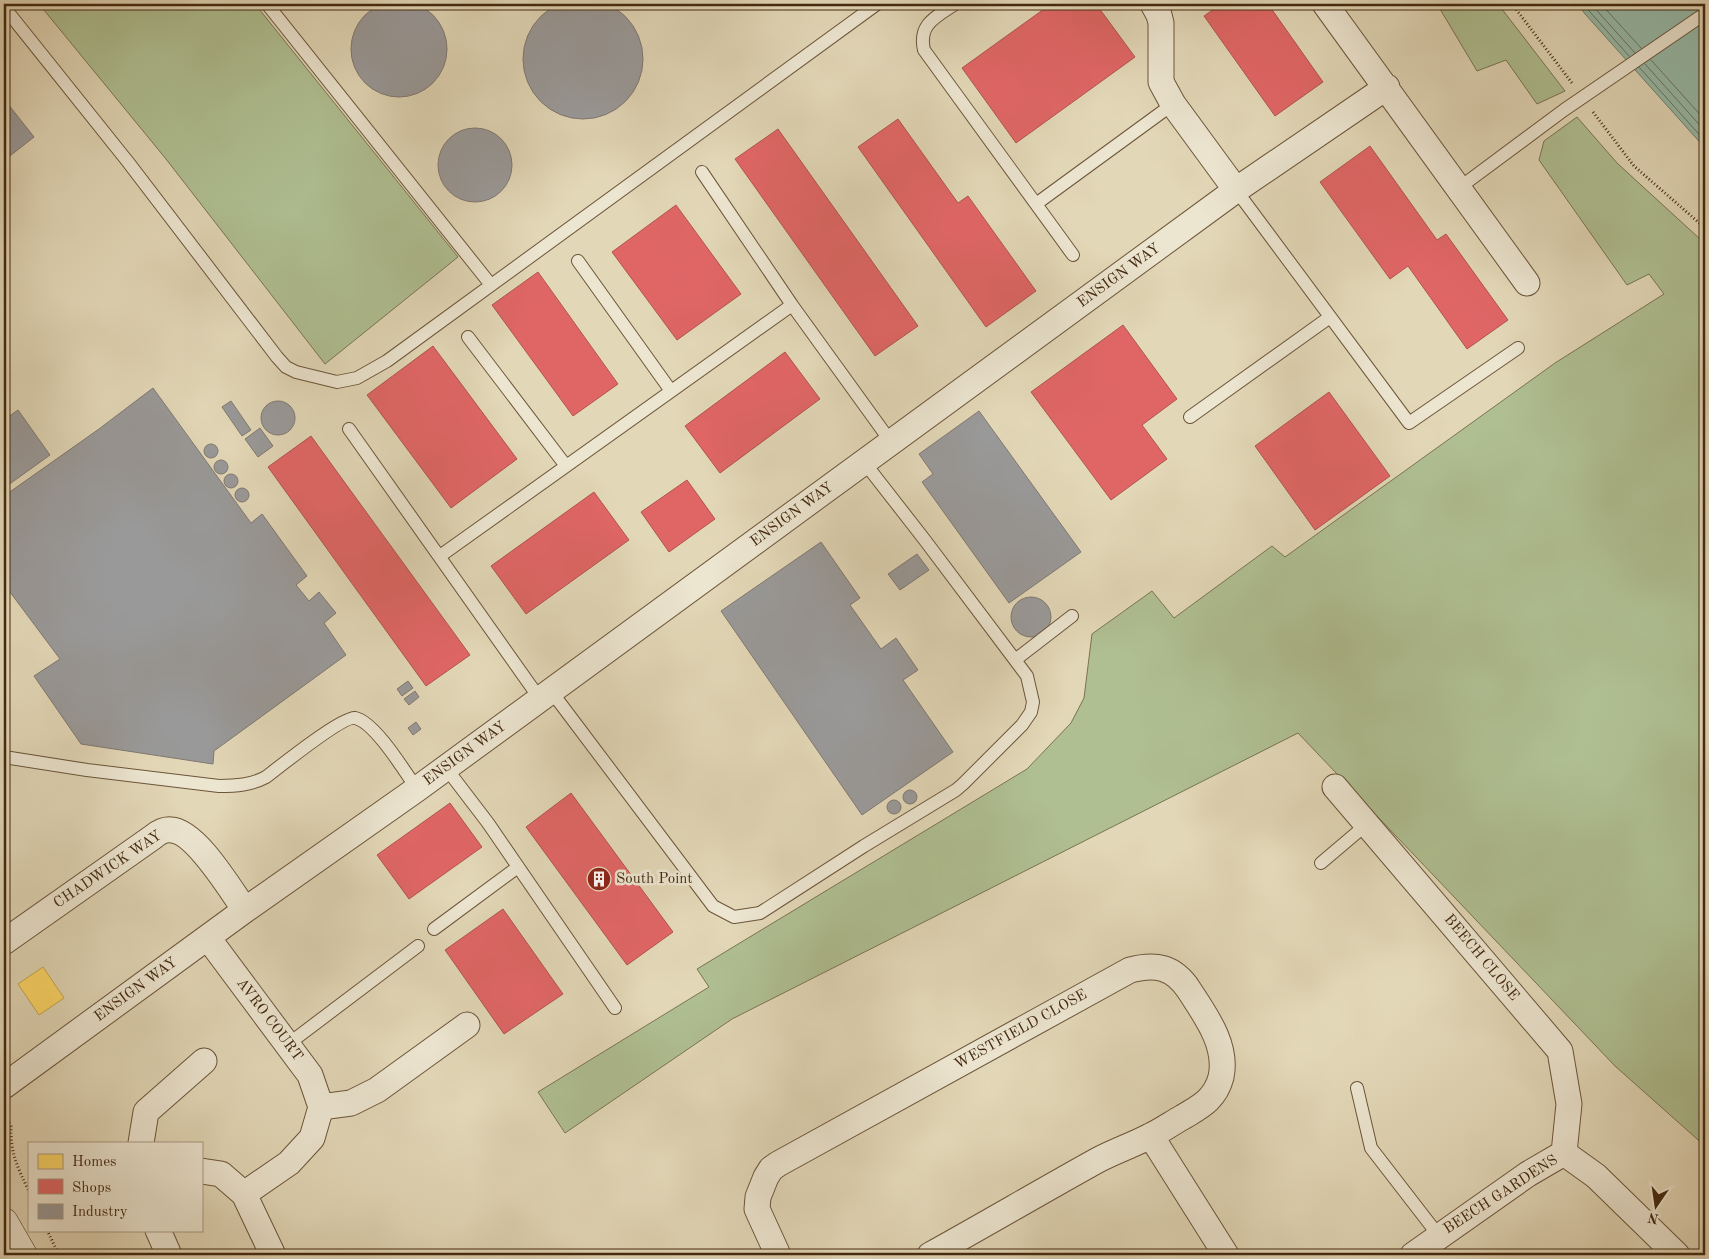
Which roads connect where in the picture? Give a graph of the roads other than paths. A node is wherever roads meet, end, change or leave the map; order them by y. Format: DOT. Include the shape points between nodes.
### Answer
graph roads {
  1 [pos="267,4"];
  2 [pos="876,4"];
  3 [pos="954,4"];
  4 [pos="1153,4"];
  5 [pos="1325,4"];
  6 [pos="4,7"];
  7 [pos="860,8"];
  8 [pos="1700,17"];
  9 [pos="1386,87"];
  10 [pos="1173,104"];
  11 [pos="702,172"];
  12 [pos="1459,188"];
  13 [pos="1236,190"];
  14 [pos="1036,204"];
  15 [pos="1073,254"];
  16 [pos="578,261"];
  17 [pos="1527,283"];
  18 [pos="491,285"];
  19 [pos="792,305"];
  20 [pos="1330,317"];
  21 [pos="468,338"];
  22 [pos="1518,348"];
  23 [pos="671,391"];
  24 [pos="1190,417"];
  25 [pos="349,429"];
  26 [pos="891,442"];
  27 [pos="864,462"];
  28 [pos="566,466"];
  29 [pos="440,556"];
  30 [pos="1072,616"];
  31 [pos="1015,660"];
  32 [pos="546,695"];
  33 [pos="4,757"];
  34 [pos="446,768"];
  35 [pos="1335,787"];
  36 [pos="417,789"];
  37 [pos="1367,824"];
  38 [pos="1321,863"];
  39 [pos="518,868"];
  40 [pos="245,910"];
  41 [pos="434,929"];
  42 [pos="208,938"];
  43 [pos="4,942"];
  44 [pos="418,946"];
  45 [pos="614,1008"];
  46 [pos="467,1025"];
  47 [pos="287,1045"];
  48 [pos="204,1061"];
  49 [pos="4,1086"];
  50 [pos="1357,1088"];
  51 [pos="321,1107"];
  52 [pos="1151,1136"];
  53 [pos="141,1142"];
  54 [pos="1564,1153"];
  55 [pos="202,1171"];
  56 [pos="244,1194"];
  57 [pos="4,1222"];
  58 [pos="159,1232"];
  59 [pos="1439,1236"];
  60 [pos="1220,1246"];
  61 [pos="775,1254"];
  62 [pos="23,1255"];
  63 [pos="169,1255"];
  64 [pos="273,1255"];
  65 [pos="930,1255"];
  66 [pos="1413,1255"];
  67 [pos="1677,1255"];
  1 -- 18 [label="lane"];
  2 -- 7 [label="lane"];
  3 -- 14 [label="lane" via="924,30 924,50"];
  4 -- 10 [label="street" via="1161,23 1161,82"];
  5 -- 9 [label="street"];
  6 -- 18 [label="lane" via="286,367 327,381 357,378 388,361"];
  7 -- 18 [label="lane"];
  8 -- 12 [label="lane" via="1564,110"];
  9 -- 12 [label="street"];
  9 -- 13 [label="street, ENSIGN WAY"];
  10 -- 13 [label="street"];
  10 -- 14 [label="lane"];
  11 -- 19 [label="lane"];
  12 -- 17 [label="street"];
  13 -- 20 [label="lane"];
  13 -- 26 [label="street, ENSIGN WAY"];
  14 -- 15 [label="lane"];
  16 -- 23 [label="lane"];
  19 -- 23 [label="lane"];
  19 -- 26 [label="lane"];
  20 -- 22 [label="lane" via="1409,423"];
  20 -- 24 [label="lane"];
  21 -- 28 [label="lane"];
  23 -- 28 [label="lane"];
  25 -- 29 [label="lane"];
  26 -- 27 [label="street, ENSIGN WAY"];
  27 -- 31 [label="lane"];
  27 -- 32 [label="street, ENSIGN WAY"];
  28 -- 29 [label="lane"];
  29 -- 32 [label="lane"];
  30 -- 31 [label="lane"];
  31 -- 32 [label="lane" via="1028,676 1033,702 1031,712 963,784 760,913 734,917 713,906"];
  32 -- 34 [label="street, ENSIGN WAY"];
  33 -- 36 [label="lane" via="235,786 266,777 335,726 354,718 375,732"];
  34 -- 36 [label="street, ENSIGN WAY"];
  34 -- 39 [label="lane"];
  35 -- 37 [label="street, BEECH CLOSE"];
  36 -- 40 [label="street, ENSIGN WAY"];
  37 -- 38 [label="lane"];
  37 -- 54 [label="street, BEECH CLOSE" via="1560,1051 1570,1104"];
  39 -- 41 [label="lane"];
  39 -- 45 [label="lane"];
  40 -- 42 [label="street, ENSIGN WAY"];
  40 -- 43 [label="street, CHADWICK WAY" via="201,849 185,835 167,830"];
  42 -- 47 [label="street, AVRO COURT"];
  42 -- 49 [label="street, ENSIGN WAY"];
  44 -- 47 [label="lane"];
  46 -- 51 [label="street" via="377,1090 351,1103"];
  47 -- 51 [label="street, AVRO COURT" via="310,1075"];
  48 -- 53 [label="street" via="146,1112"];
  50 -- 59 [label="lane" via="1371,1148"];
  51 -- 56 [label="street" via="312,1138 289,1163"];
  52 -- 60 [label="street"];
  52 -- 61 [label="street, WESTFIELD CLOSE" via="1208,1100 1217,1086 1222,1068 1220,1045 1186,987 1168,971 1148,966 1130,970 771,1169 757,1203"];
  52 -- 65 [label="street, WESTFIELD CLOSE" via="1100,1159"];
  54 -- 59 [label="street, BEECH GARDENS"];
  54 -- 67 [label="street, BEECH GARDENS" via="1596,1176"];
  55 -- 56 [label="street" via="221,1174"];
  56 -- 64 [label="street"];
  57 -- 62 [label="main road"];
  58 -- 63 [label="street"];
  59 -- 66 [label="street, BEECH GARDENS"];
}
